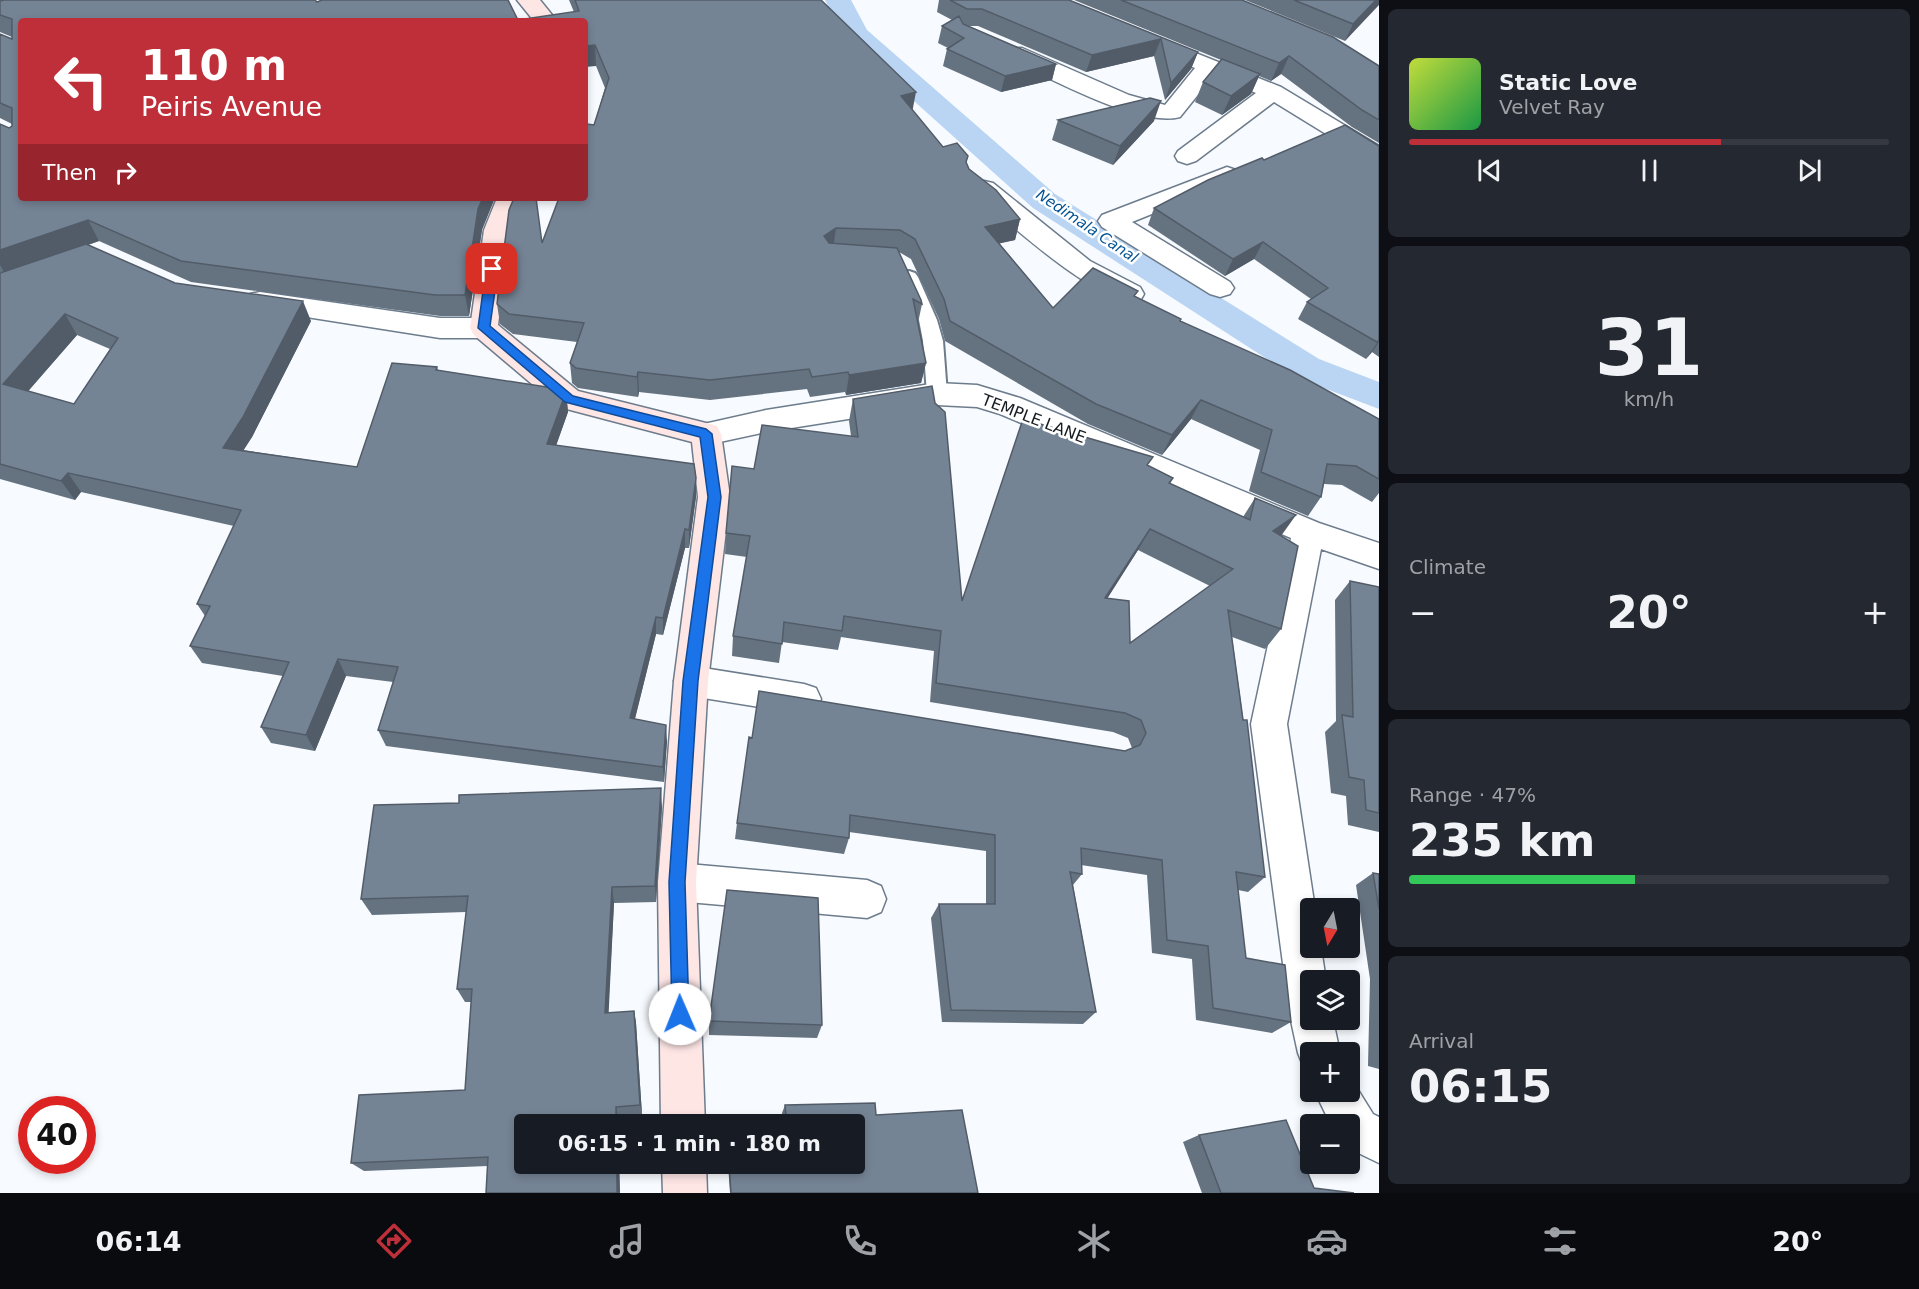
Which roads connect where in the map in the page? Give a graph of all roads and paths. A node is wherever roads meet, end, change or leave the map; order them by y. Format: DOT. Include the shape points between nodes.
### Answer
graph roads {
  1 [pos="528,0"];
  2 [pos="543,18"];
  3 [pos="1129,33"];
  4 [pos="990,42"];
  5 [pos="1210,65"];
  6 [pos="1273,92"];
  7 [pos="1338,131"];
  8 [pos="1305,144"];
  9 [pos="1187,156"];
  10 [pos="1379,156"];
  11 [pos="1251,165"];
  12 [pos="975,182"];
  13 [pos="509,201"];
  14 [pos="897,259"];
  15 [pos="1220,288"];
  16 [pos="240,299"];
  17 [pos="1153,306"];
  18 [pos="484,328"];
  19 [pos="937,394"];
  20 [pos="706,434"];
  21 [pos="1308,532"];
  22 [pos="1379,556"];
  23 [pos="691,681"];
  24 [pos="831,704"];
  25 [pos="677,882"];
  26 [pos="867,899"];
  27 [pos="1304,970"];
  28 [pos="1342,1102"];
  29 [pos="683,1114"];
  30 [pos="1379,1141"];
  31 [pos="684,1174"];
  32 [pos="685,1193"];
  1 -- 2 [label="street"];
  3 -- 5 [label="street"];
  4 -- 5 [label="street" via="1161,114 1172,112"];
  5 -- 6 [label="street"];
  6 -- 7 [label="street"];
  6 -- 9 [label="street"];
  7 -- 8 [label="street"];
  7 -- 10 [label="street"];
  11 -- 15 [label="street" via="1111,221"];
  12 -- 17 [label="street" via="1081,267"];
  13 -- 18 [label="street" via="497,230"];
  14 -- 19 [label="lane" via="903,264 928,320"];
  16 -- 18 [label="street" via="440,328"];
  18 -- 20 [label="street" via="569,399"];
  19 -- 20 [label="street, TEMPLE LANE"];
  19 -- 21 [label="street, TEMPLE LANE" via="977,396 1010,406"];
  20 -- 23 [label="street" via="714,497"];
  21 -- 22 [label="street, TEMPLE LANE"];
  21 -- 27 [label="street" via="1269,724"];
  23 -- 24 [label="street"];
  23 -- 25 [label="street"];
  25 -- 26 [label="street"];
  25 -- 29 [label="street"];
  28 -- 30 [label="street" via="1358,1129"];
  31 -- 32 [label="street"];
}
